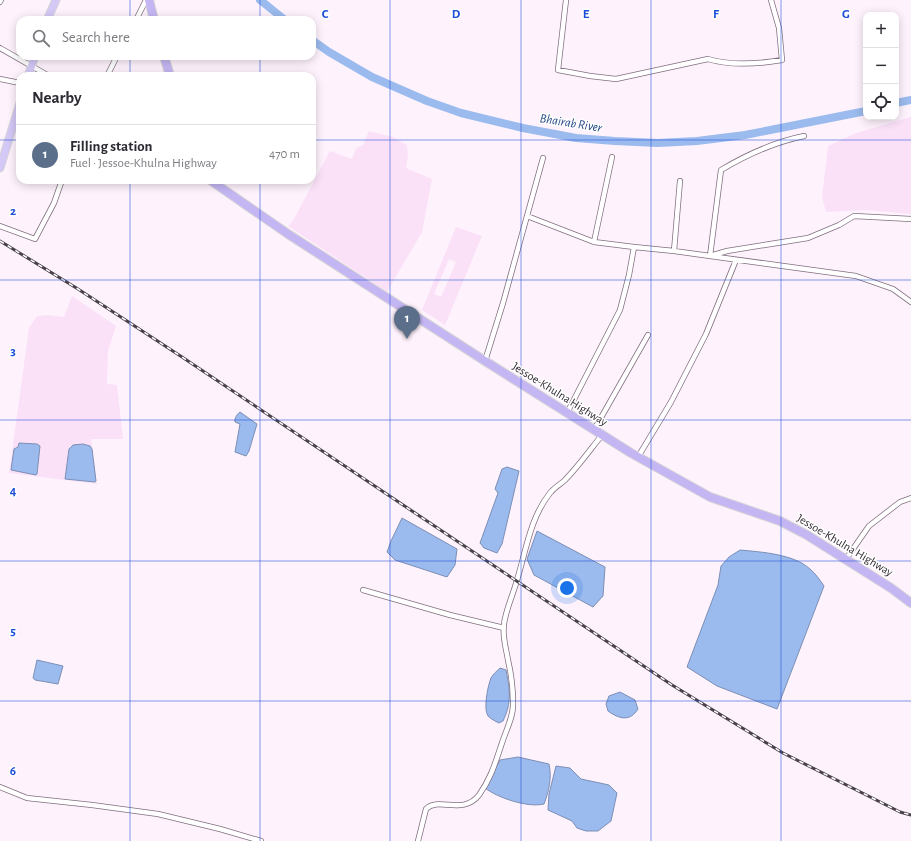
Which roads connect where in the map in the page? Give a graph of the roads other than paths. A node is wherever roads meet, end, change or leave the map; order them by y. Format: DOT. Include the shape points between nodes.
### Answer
graph roads {
  1 [pos="56,0"];
  2 [pos="148,0"];
  3 [pos="566,0"];
  4 [pos="771,0"];
  5 [pos="49,16"];
  6 [pos="138,16"];
  7 [pos="153,16"];
  8 [pos="0,48"];
  9 [pos="16,58"];
  10 [pos="20,60"];
  11 [pos="34,60"];
  12 [pos="115,60"];
  13 [pos="165,60"];
  14 [pos="31,67"];
  15 [pos="29,72"];
  16 [pos="41,72"];
  17 [pos="109,72"];
  18 [pos="169,72"];
  19 [pos="0,79"];
  20 [pos="16,82"];
  21 [pos="16,113"];
  22 [pos="804,136"];
  23 [pos="3,145"];
  24 [pos="612,157"];
  25 [pos="543,158"];
  26 [pos="0,168"];
  27 [pos="680,181"];
  28 [pos="61,184"];
  29 [pos="216,184"];
  30 [pos="527,216"];
  31 [pos="911,219"];
  32 [pos="0,226"];
  33 [pos="594,242"];
  34 [pos="634,247"];
  35 [pos="674,251"];
  36 [pos="710,256"];
  37 [pos="736,260"];
  38 [pos="911,302"];
  39 [pos="648,335"];
  40 [pos="485,361"];
  41 [pos="567,413"];
  42 [pos="594,430"];
  43 [pos="602,435"];
  44 [pos="638,457"];
  45 [pos="911,498"];
  46 [pos="846,559"];
  47 [pos="363,590"];
  48 [pos="911,603"];
  49 [pos="504,628"];
  50 [pos="0,787"];
  51 [pos="261,841"];
  52 [pos="418,841"];
  1 -- 5 [label="main road"];
  2 -- 6 [label="street"];
  2 -- 7 [label="highway"];
  3 -- 4 [label="street" via="558,70 616,78 708,59 721,63 763,63 782,60 779,28"];
  8 -- 9 [label="street"];
  10 -- 14 [label="street"];
  11 -- 14 [label="main road"];
  12 -- 17 [label="street"];
  13 -- 18 [label="highway"];
  14 -- 15 [label="main road"];
  14 -- 16 [label="street"];
  19 -- 20 [label="street"];
  21 -- 23 [label="main road"];
  22 -- 36 [label="street" via="761,149 722,170"];
  23 -- 26 [label="main road"];
  24 -- 33 [label="street"];
  25 -- 30 [label="street"];
  27 -- 35 [label="street"];
  28 -- 32 [label="street" via="54,203 35,239"];
  29 -- 40 [label="highway, Jessoe-Khulna Highway" via="288,234"];
  30 -- 33 [label="street"];
  30 -- 40 [label="street"];
  31 -- 36 [label="street" via="854,216 808,238"];
  33 -- 34 [label="street"];
  34 -- 35 [label="street"];
  34 -- 41 [label="street" via="620,310"];
  35 -- 36 [label="street"];
  36 -- 37 [label="street"];
  37 -- 38 [label="street" via="856,276 893,289"];
  37 -- 44 [label="street" via="706,334 672,402"];
  39 -- 42 [label="street"];
  40 -- 41 [label="highway, Jessoe-Khulna Highway"];
  41 -- 42 [label="highway, Jessoe-Khulna Highway"];
  42 -- 43 [label="highway, Jessoe-Khulna Highway"];
  43 -- 44 [label="highway, Jessoe-Khulna Highway"];
  43 -- 49 [label="street" via="563,482 550,492 538,511 523,554"];
  44 -- 46 [label="highway, Jessoe-Khulna Highway" via="710,498 780,521"];
  45 -- 46 [label="street" via="900,502 869,526"];
  46 -- 48 [label="highway, Jessoe-Khulna Highway"];
  47 -- 49 [label="street"];
  49 -- 52 [label="street" via="514,703 493,771 478,796 468,804 430,805 426,809"];
  50 -- 51 [label="street" via="27,798 158,814"];
}
